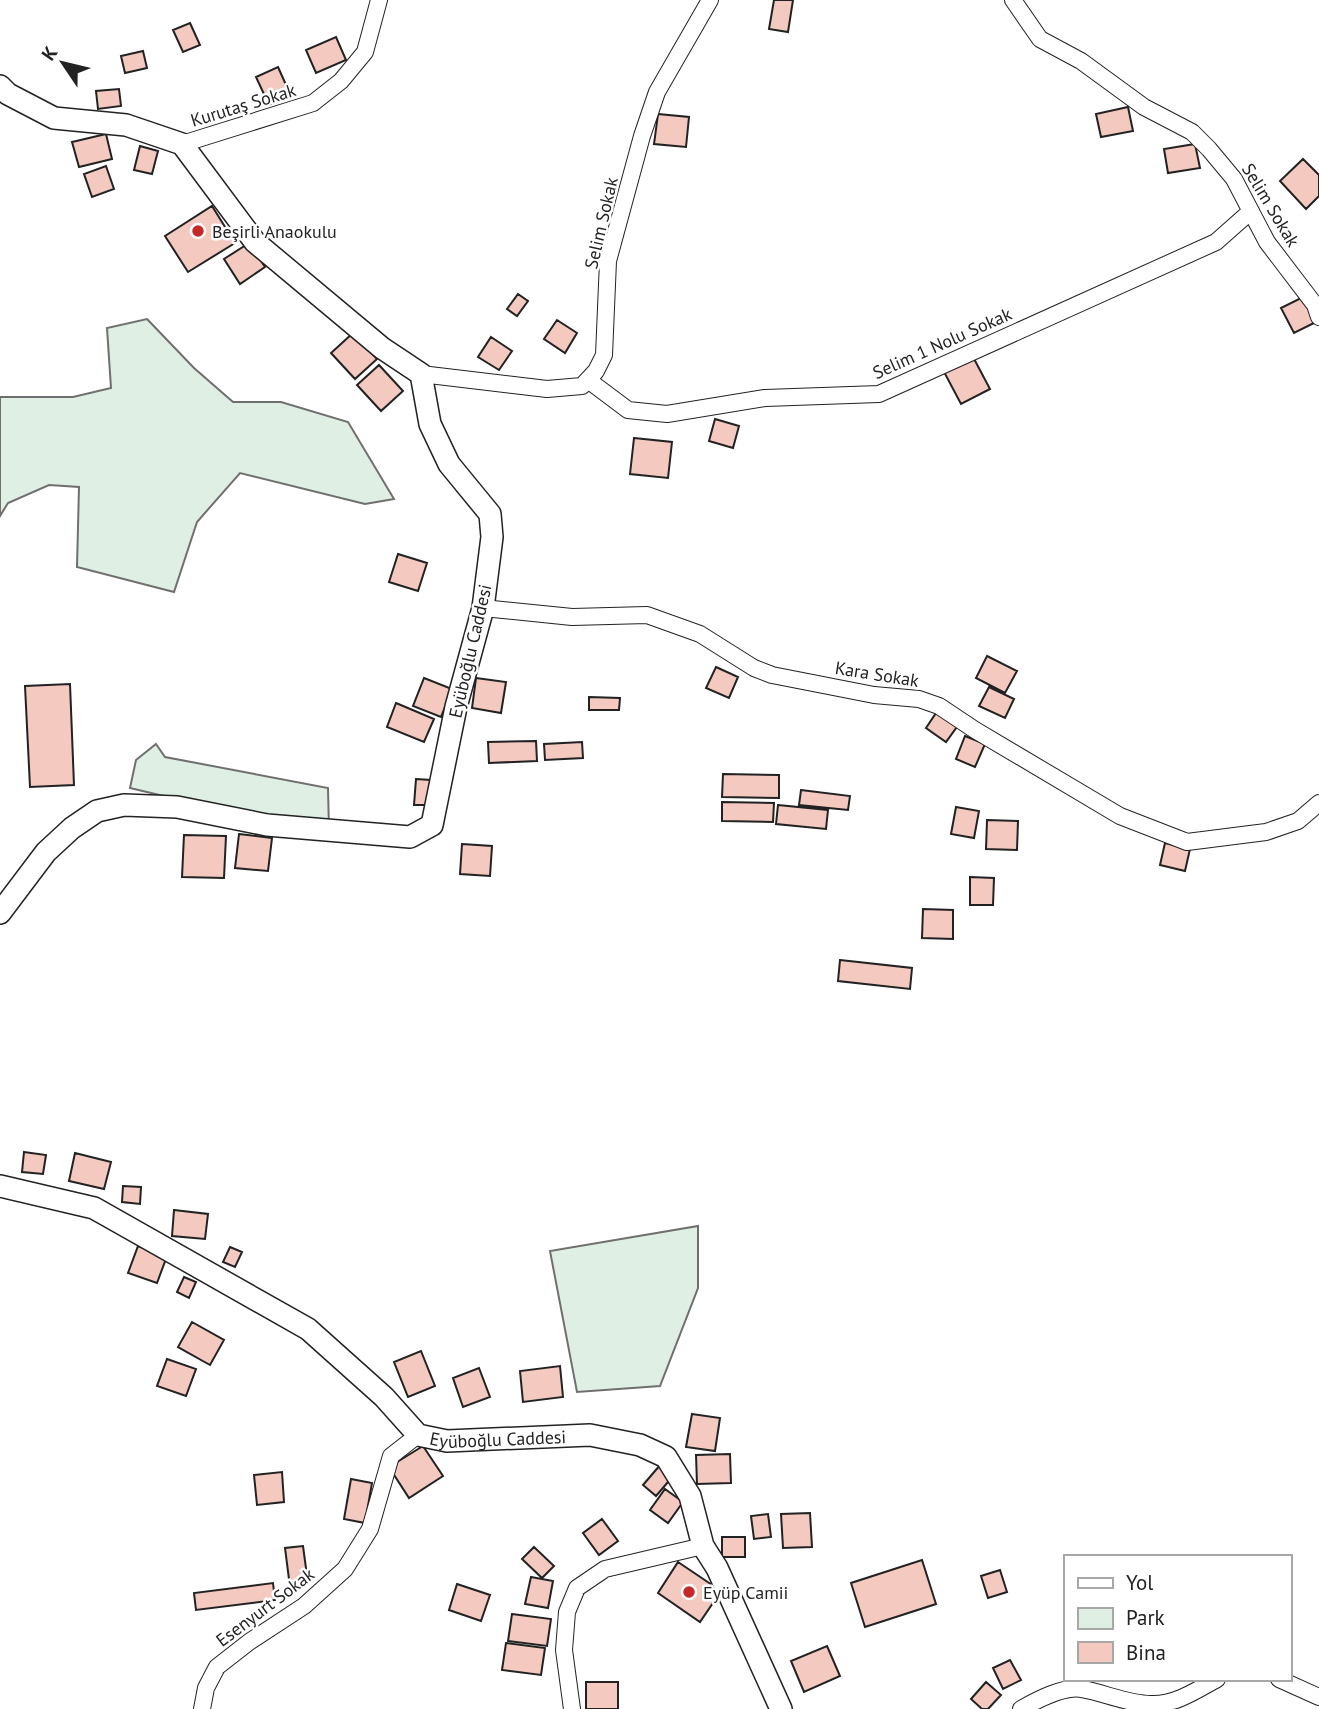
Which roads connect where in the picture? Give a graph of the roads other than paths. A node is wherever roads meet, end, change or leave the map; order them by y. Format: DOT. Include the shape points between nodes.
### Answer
graph roads {
  1 [pos="379,0"];
  2 [pos="710,0"];
  3 [pos="1013,0"];
  4 [pos="0,86"];
  5 [pos="182,144"];
  6 [pos="1251,211"];
  7 [pos="1318,308"];
  8 [pos="421,374"];
  9 [pos="588,380"];
  10 [pos="483,608"];
  11 [pos="1319,803"];
  12 [pos="0,913"];
  13 [pos="0,1186"];
  14 [pos="418,1435"];
  15 [pos="703,1546"];
  16 [pos="1213,1681"];
  17 [pos="1283,1681"];
  18 [pos="1319,1697"];
  19 [pos="202,1709"];
  20 [pos="572,1709"];
  21 [pos="781,1709"];
  22 [pos="1021,1709"];
  1 -- 5 [label="street, Kurutaş Sokak" via="365,52 341,81 313,103"];
  2 -- 9 [label="street, Selim Sokak" via="657,92 642,136 608,261 604,355"];
  3 -- 6 [label="street, Selim Sokak" via="1040,38 1081,61 1144,107 1192,132 1234,178"];
  4 -- 5 [label="street" via="54,118 126,125"];
  5 -- 8 [label="street" via="255,242 382,348"];
  6 -- 7 [label="street, Selim Sokak" via="1267,242"];
  6 -- 9 [label="street, Selim 1 Nolu Sokak" via="1216,242 879,394 765,398 667,414 628,410"];
  8 -- 9 [label="street" via="547,388 582,386"];
  8 -- 10 [label="street, Eyüboğlu Caddesi" via="430,424 449,464 490,514 492,537"];
  10 -- 11 [label="street, Kara Sokak" via="572,617 647,615 700,634 772,675 919,699 939,706 1120,817 1187,842 1266,832 1298,821"];
  10 -- 12 [label="street, Eyüboğlu Caddesi" via="432,825 410,837 267,825 177,807 124,804 97,811 72,828 46,852"];
  13 -- 14 [label="street, Eyüboğlu Caddesi" via="94,1208 308,1329 384,1397"];
  14 -- 15 [label="street, Eyüboğlu Caddesi" via="447,1441 590,1435 640,1445 666,1457 690,1496"];
  14 -- 19 [label="street, Esenyurt Sokak" via="391,1456 370,1529 345,1569 304,1606 217,1668"];
  15 -- 20 [label="street" via="605,1569 578,1588 567,1612 564,1650"];
  15 -- 21 [label="street, Eyüboğlu Caddesi" via="717,1567"];
  16 -- 22 [label="street" via="1181,1698 1153,1704 1079,1688"];
  17 -- 18 [label="street"];
}
